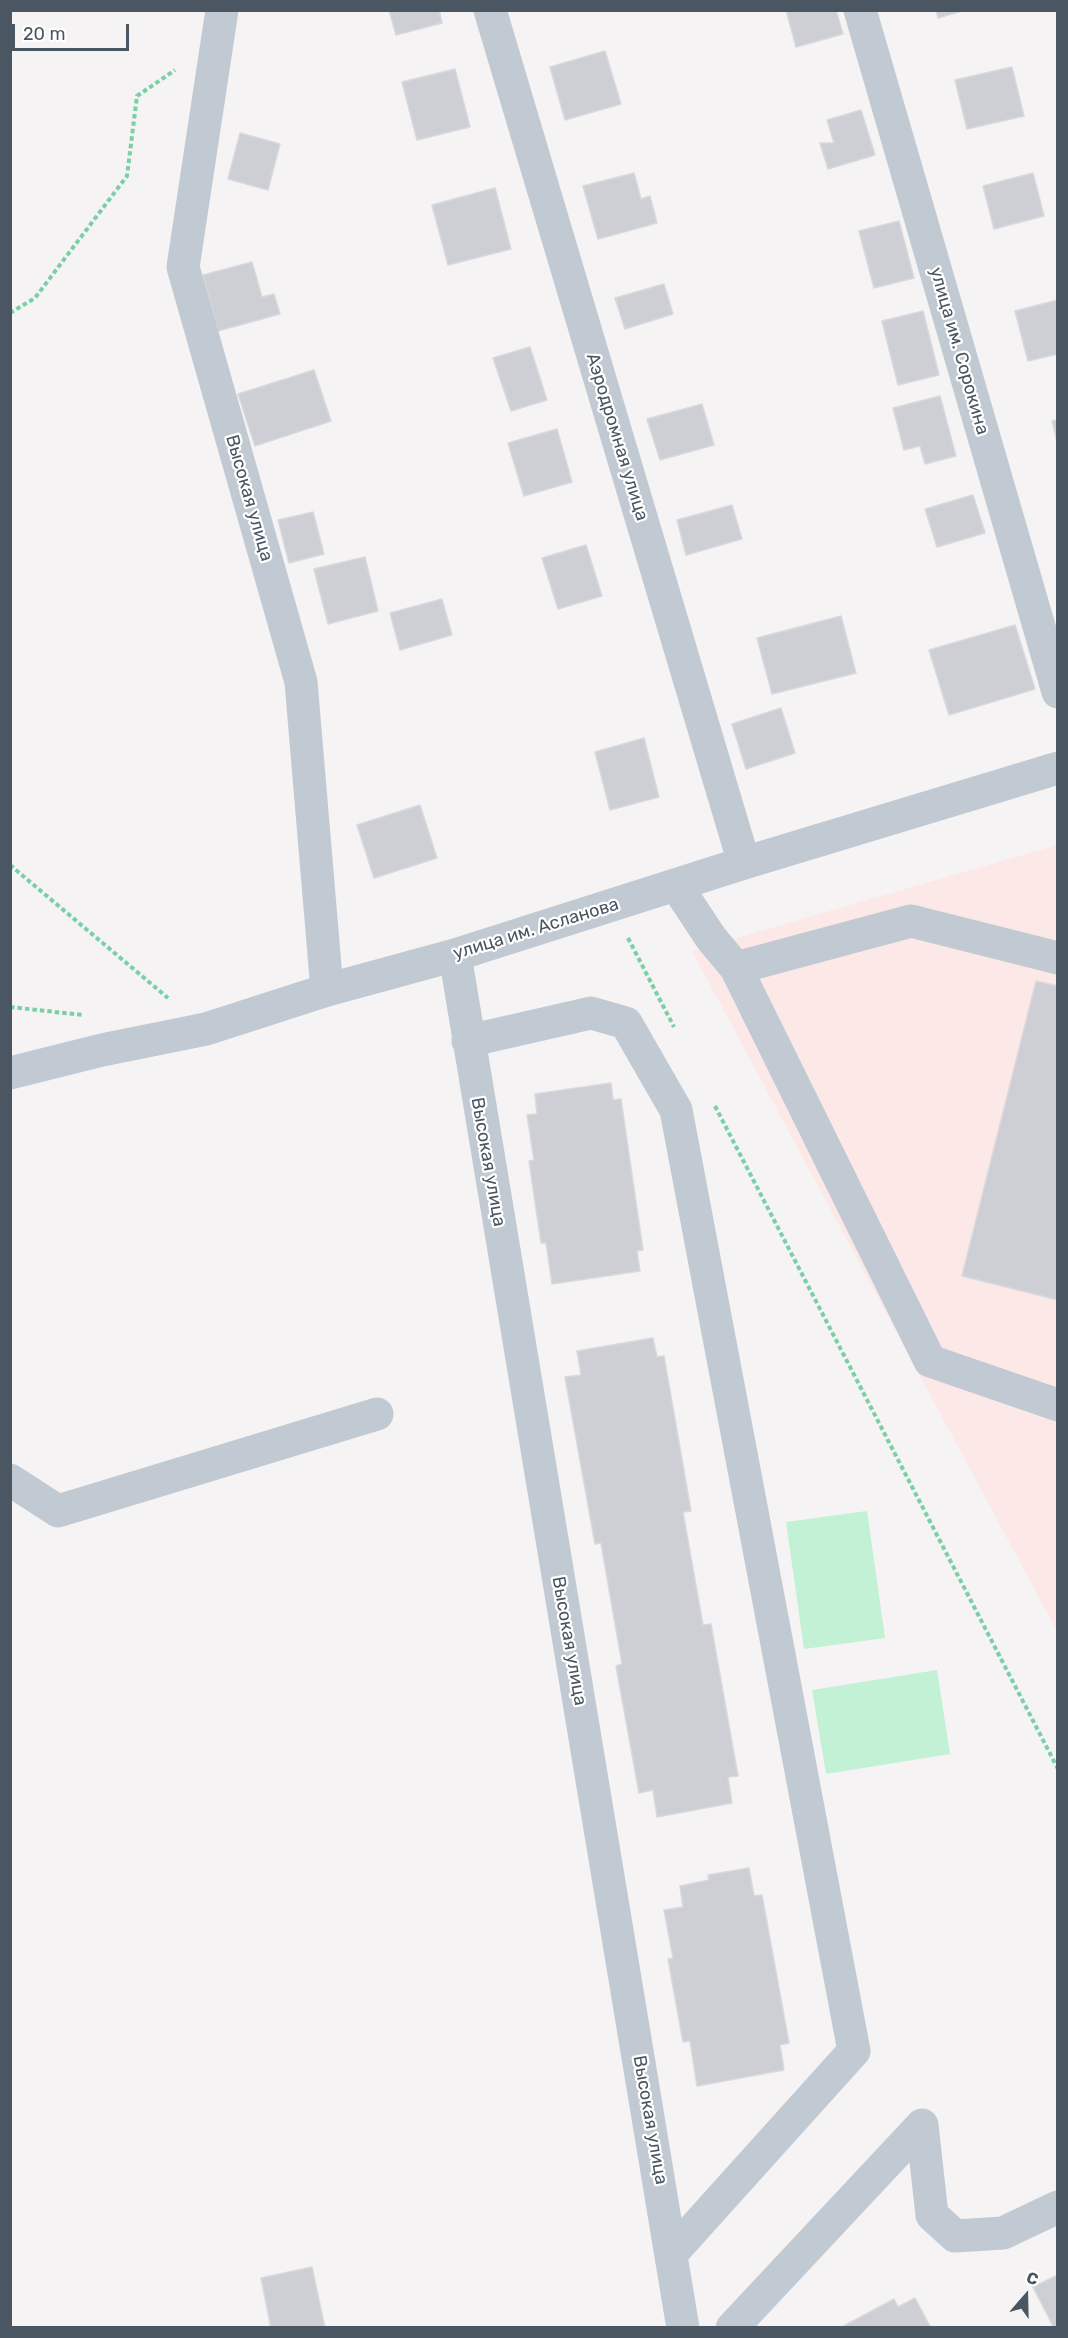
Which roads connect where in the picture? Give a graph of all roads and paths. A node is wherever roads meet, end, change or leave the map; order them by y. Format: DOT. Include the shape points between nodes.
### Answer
graph roads {
  1 [pos="490,10"];
  2 [pos="860,10"];
  3 [pos="219,26"];
  4 [pos="10,313"];
  5 [pos="1058,692"];
  6 [pos="1058,768"];
  7 [pos="744,863"];
  8 [pos="10,865"];
  9 [pos="676,885"];
  10 [pos="612,906"];
  11 [pos="455,955"];
  12 [pos="1058,958"];
  13 [pos="736,968"];
  14 [pos="327,990"];
  15 [pos="206,1029"];
  16 [pos="678,1034"];
  17 [pos="468,1041"];
  18 [pos="10,1073"];
  19 [pos="711,1098"];
  20 [pos="1058,1405"];
  21 [pos="378,1414"];
  22 [pos="10,1480"];
  23 [pos="1058,1769"];
  24 [pos="1058,2207"];
  25 [pos="672,2253"];
  26 [pos="683,2328"];
  27 [pos="732,2328"];
  1 -- 7 [label="street, Аэродромная улица"];
  2 -- 5 [label="street, улица им. Сорокина"];
  3 -- 4 [label="path" via="137,96 127,177 34,298"];
  3 -- 14 [label="street, Высокая улица" via="183,267 301,682"];
  6 -- 7 [label="street, улица им. Асланова"];
  7 -- 9 [label="street, улица им. Асланова"];
  8 -- 15 [label="path"];
  9 -- 10 [label="street, улица им. Асланова"];
  9 -- 13 [label="street"];
  10 -- 11 [label="street, улица им. Асланова"];
  10 -- 16 [label="path"];
  11 -- 14 [label="street, улица им. Асланова"];
  11 -- 17 [label="street, Высокая улица"];
  12 -- 13 [label="street" via="911,921"];
  13 -- 20 [label="street" via="930,1361"];
  14 -- 15 [label="street, улица им. Асланова"];
  15 -- 18 [label="street, улица им. Асланова"];
  17 -- 25 [label="street, Высокая улица"];
  17 -- 25 [label="street" via="591,1013 626,1023 676,1110 854,2051"];
  19 -- 23 [label="path"];
  21 -- 22 [label="street" via="58,1511"];
  24 -- 27 [label="street" via="1003,2233 955,2236 932,2215 922,2125"];
  25 -- 26 [label="street, Высокая улица"];
}
